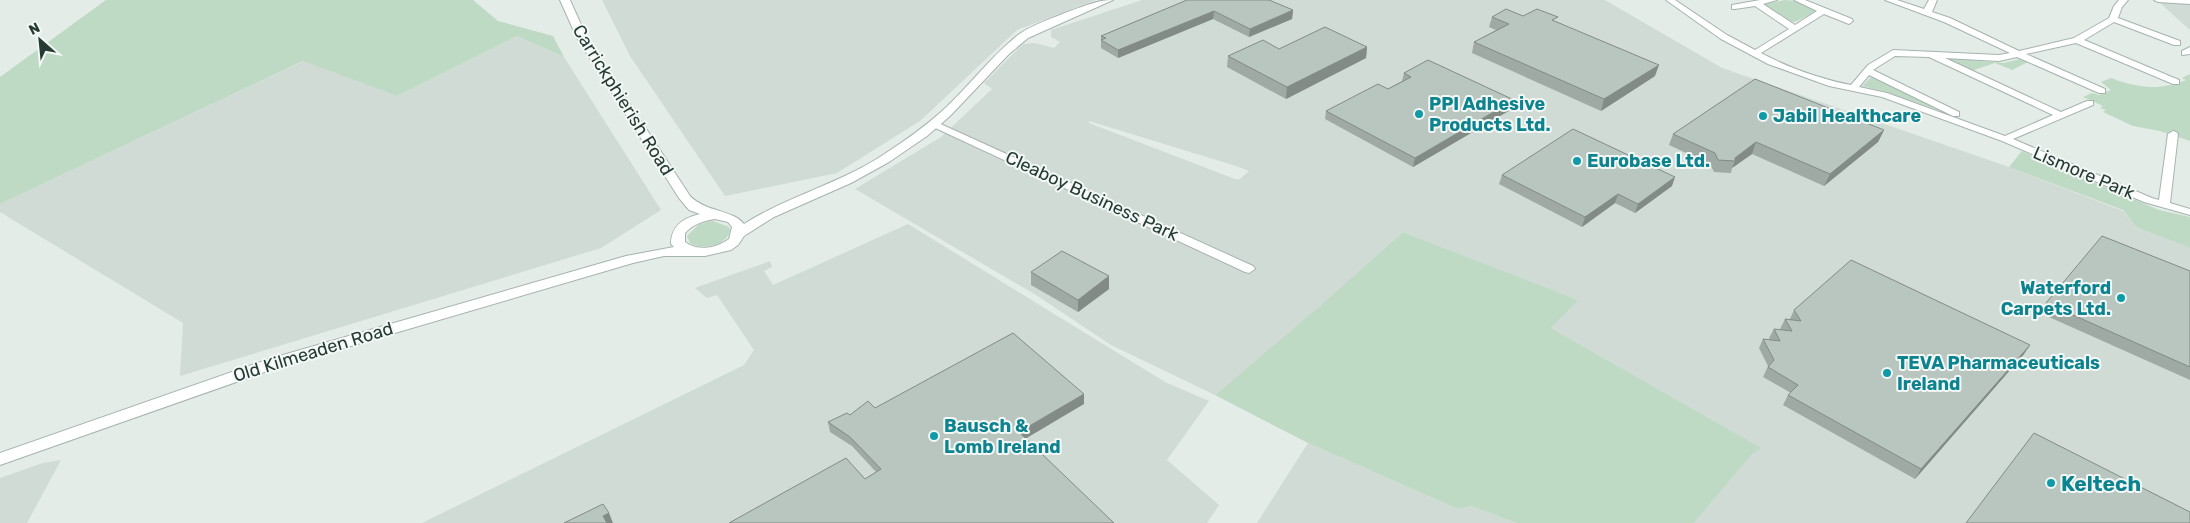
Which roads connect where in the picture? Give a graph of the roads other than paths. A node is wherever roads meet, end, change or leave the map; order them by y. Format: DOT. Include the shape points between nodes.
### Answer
graph roads {
  1 [pos="565,0"];
  2 [pos="1108,0"];
  3 [pos="1670,0"];
  4 [pos="1774,0"];
  5 [pos="1798,0"];
  6 [pos="1889,0"];
  7 [pos="1933,0"];
  8 [pos="2124,0"];
  9 [pos="2158,0"];
  10 [pos="2190,2"];
  11 [pos="1756,3"];
  12 [pos="1735,7"];
  13 [pos="1823,11"];
  14 [pos="1927,13"];
  15 [pos="2113,19"];
  16 [pos="1849,21"];
  17 [pos="1794,28"];
  18 [pos="2077,40"];
  19 [pos="2177,43"];
  20 [pos="1924,52"];
  21 [pos="1754,54"];
  22 [pos="2018,54"];
  23 [pos="1868,70"];
  24 [pos="2176,82"];
  25 [pos="1853,89"];
  26 [pos="2102,91"];
  27 [pos="2090,103"];
  28 [pos="2060,116"];
  29 [pos="934,124"];
  30 [pos="1973,127"];
  31 [pos="2172,134"];
  32 [pos="2005,140"];
  33 [pos="685,198"];
  34 [pos="790,204"];
  35 [pos="2164,205"];
  36 [pos="2190,212"];
  37 [pos="720,216"];
  38 [pos="680,231"];
  39 [pos="738,234"];
  40 [pos="690,251"];
  41 [pos="631,259"];
  42 [pos="1249,269"];
  43 [pos="0,459"];
  1 -- 33 [label="street, Carrickphierish Road" via="582,38"];
  2 -- 29 [label="street" via="1054,21 1022,38"];
  3 -- 21 [label="street, Lismore Park" via="1718,34"];
  4 -- 11 [label="street"];
  5 -- 13 [label="street"];
  6 -- 14 [label="street"];
  7 -- 14 [label="street"];
  8 -- 15 [label="street"];
  9 -- 10 [label="street"];
  11 -- 12 [label="street"];
  11 -- 17 [label="street"];
  13 -- 16 [label="street"];
  13 -- 17 [label="street"];
  14 -- 22 [label="street"];
  15 -- 18 [label="street"];
  15 -- 19 [label="street"];
  17 -- 21 [label="street"];
  18 -- 22 [label="street"];
  18 -- 24 [label="street"];
  20 -- 22 [label="street" via="1995,58"];
  20 -- 23 [label="street" via="1890,54"];
  20 -- 28 [label="street"];
  21 -- 25 [label="street, Lismore Park" via="1825,82"];
  22 -- 26 [label="street"];
  23 -- 25 [label="street"];
  23 -- 30 [label="street, Lismore Park" via="1956,114"];
  25 -- 30 [label="street, Lismore Park" via="1888,96"];
  27 -- 28 [label="street, Lismore Park"];
  28 -- 32 [label="street, Lismore Park"];
  29 -- 34 [label="street" via="860,174"];
  29 -- 42 [label="street, Cleaboy Business Park"];
  30 -- 32 [label="street, Lismore Park"];
  31 -- 35 [label="street"];
  32 -- 35 [label="street, Lismore Park"];
  33 -- 37 [label="street, Carrickphierish Road" via="694,208"];
  33 -- 38 [label="street" via="690,215"];
  34 -- 37 [label="street" via="759,213"];
  34 -- 39 [label="street"];
  35 -- 36 [label="street, Lismore Park"];
  37 -- 38 [label="street, Old Kilmeaden Road" via="699,218"];
  37 -- 39 [label="street" via="736,222"];
  38 -- 40 [label="street" via="678,244"];
  38 -- 41 [label="street, Old Kilmeaden Road" via="665,244"];
  39 -- 40 [label="street, Old Kilmeaden Road" via="732,242 719,249"];
  40 -- 41 [label="street, Old Kilmeaden Road" via="664,252"];
  41 -- 43 [label="street, Old Kilmeaden Road" via="283,360"];
}
